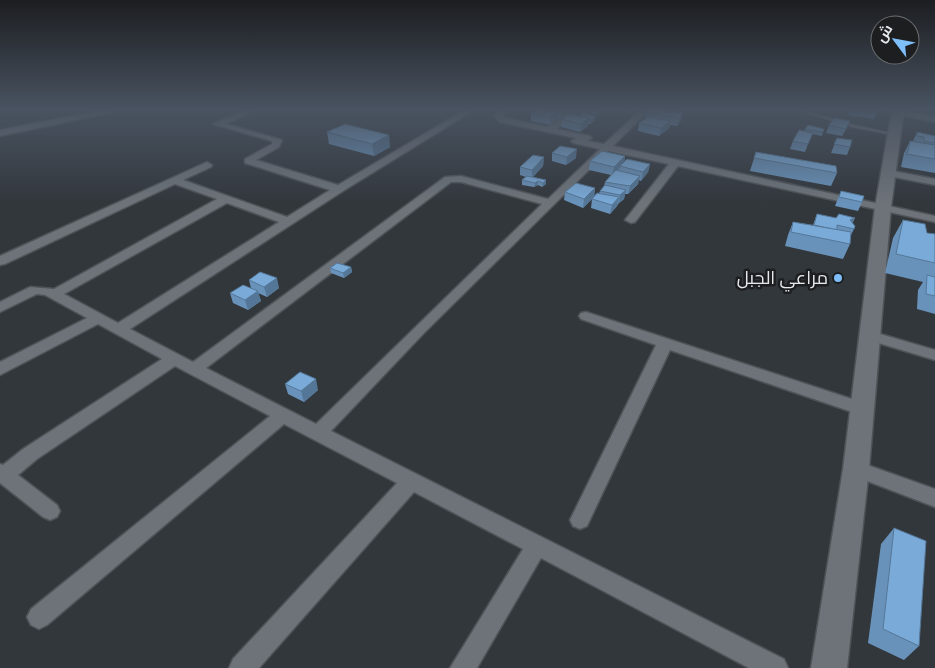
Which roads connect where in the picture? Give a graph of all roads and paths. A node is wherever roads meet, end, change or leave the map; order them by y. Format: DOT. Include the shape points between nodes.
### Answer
graph roads {
  1 [pos="277,141"];
  2 [pos="418,141"];
  3 [pos="577,141"];
  4 [pos="593,141"];
  5 [pos="612,141"];
  6 [pos="893,141"];
  7 [pos="608,145"];
  8 [pos="676,162"];
  9 [pos="207,165"];
  10 [pos="888,173"];
  11 [pos="174,180"];
  12 [pos="935,182"];
  13 [pos="339,189"];
  14 [pos="226,200"];
  15 [pos="550,203"];
  16 [pos="883,207"];
  17 [pos="935,219"];
  18 [pos="631,220"];
  19 [pos="287,221"];
  20 [pos="0,261"];
  21 [pos="54,294"];
  22 [pos="0,308"];
  23 [pos="586,316"];
  24 [pos="98,318"];
  25 [pos="119,329"];
  26 [pos="870,336"];
  27 [pos="664,343"];
  28 [pos="935,355"];
  29 [pos="174,359"];
  30 [pos="0,369"];
  31 [pos="194,369"];
  32 [pos="861,409"];
  33 [pos="283,415"];
  34 [pos="319,432"];
  35 [pos="856,469"];
  36 [pos="2,473"];
  37 [pos="412,481"];
  38 [pos="935,498"];
  39 [pos="50,511"];
  40 [pos="580,520"];
  41 [pos="537,545"];
  42 [pos="39,617"];
  43 [pos="242,668"];
  44 [pos="464,668"];
  45 [pos="775,668"];
  46 [pos="829,668"];
  1 -- 13 [label="street" via="276,146 248,161"];
  2 -- 13 [label="street"];
  3 -- 7 [label="street"];
  4 -- 7 [label="street"];
  5 -- 7 [label="street"];
  6 -- 10 [label="street"];
  7 -- 8 [label="street"];
  7 -- 15 [label="street"];
  8 -- 16 [label="street"];
  8 -- 18 [label="street"];
  9 -- 11 [label="street"];
  10 -- 12 [label="street"];
  10 -- 16 [label="street"];
  11 -- 14 [label="street"];
  11 -- 20 [label="street"];
  13 -- 19 [label="street"];
  14 -- 19 [label="street"];
  14 -- 21 [label="street"];
  15 -- 31 [label="street" via="461,179 449,180"];
  15 -- 34 [label="street"];
  16 -- 17 [label="street"];
  16 -- 26 [label="street"];
  19 -- 25 [label="street"];
  21 -- 22 [label="street" via="35,290"];
  21 -- 24 [label="street"];
  23 -- 27 [label="street"];
  24 -- 25 [label="street"];
  24 -- 30 [label="street"];
  25 -- 29 [label="street"];
  26 -- 28 [label="street"];
  26 -- 32 [label="street"];
  27 -- 32 [label="street"];
  27 -- 40 [label="street"];
  29 -- 31 [label="street"];
  29 -- 36 [label="street"];
  31 -- 33 [label="street"];
  32 -- 35 [label="street"];
  33 -- 34 [label="street"];
  33 -- 42 [label="street"];
  34 -- 37 [label="street"];
  35 -- 38 [label="street"];
  35 -- 46 [label="street"];
  36 -- 39 [label="street"];
  37 -- 41 [label="street"];
  37 -- 43 [label="street"];
  41 -- 44 [label="street"];
  41 -- 45 [label="street"];
}
